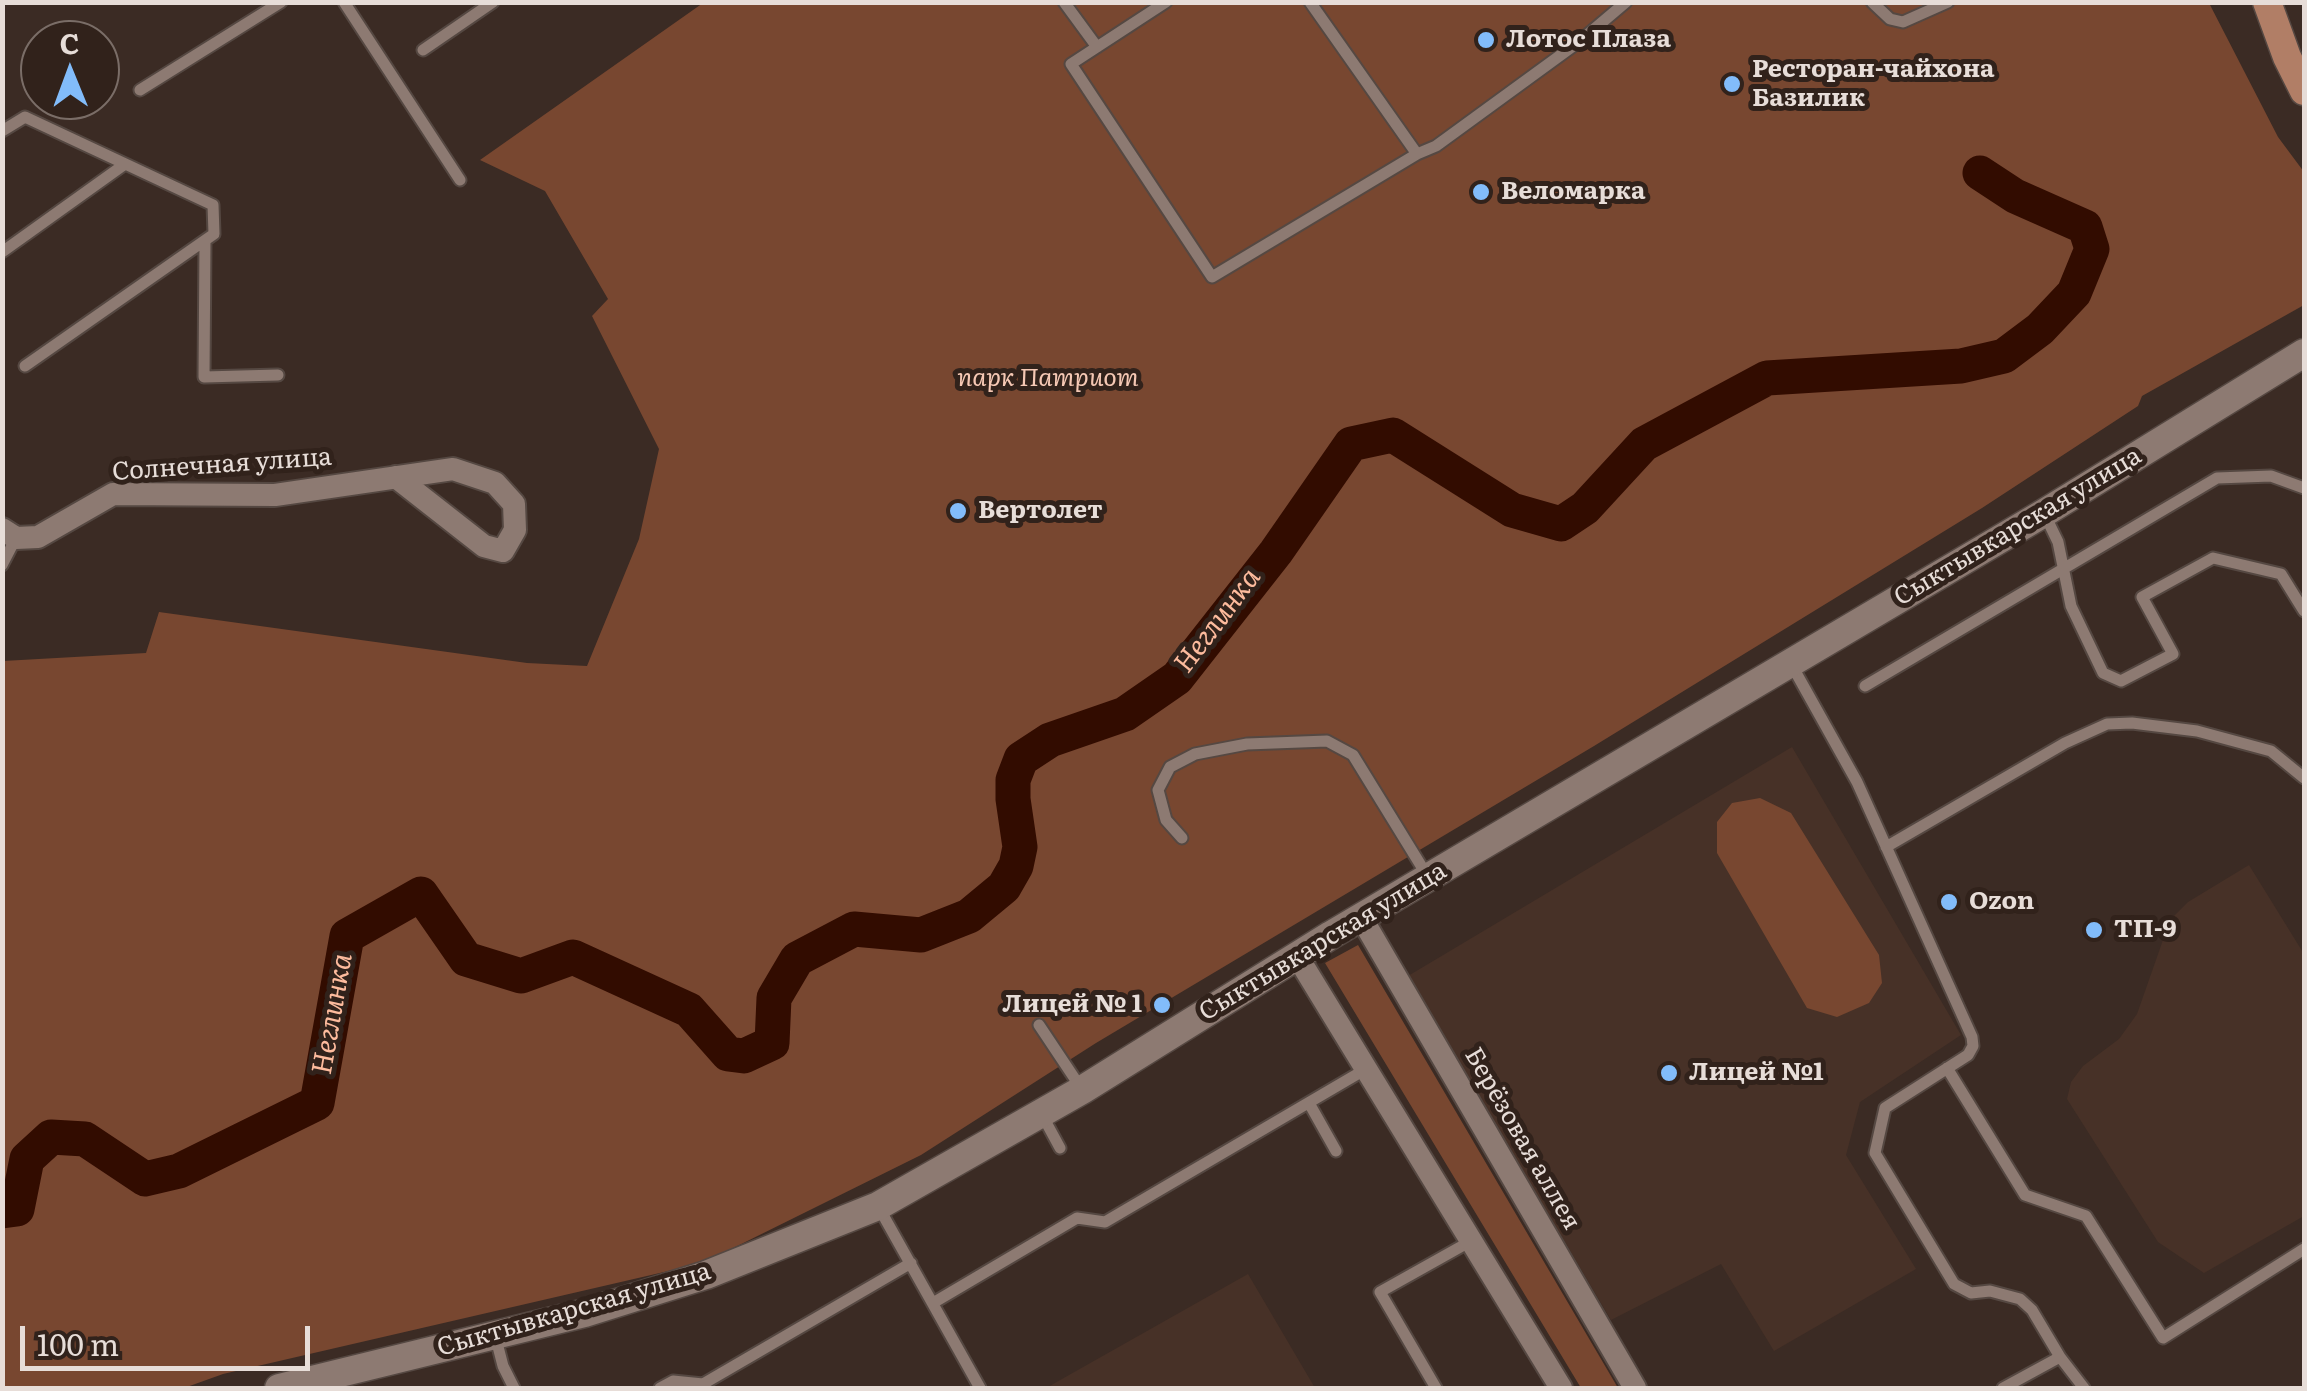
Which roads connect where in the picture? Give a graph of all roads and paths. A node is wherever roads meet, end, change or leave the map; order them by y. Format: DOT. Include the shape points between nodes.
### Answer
graph roads {
  1 [pos="281,2"];
  2 [pos="344,2"];
  3 [pos="494,2"];
  4 [pos="1064,2"];
  5 [pos="1166,2"];
  6 [pos="1310,2"];
  7 [pos="1626,2"];
  8 [pos="1872,2"];
  9 [pos="1948,2"];
  10 [pos="2267,2"];
  11 [pos="1098,47"];
  12 [pos="423,50"];
  13 [pos="140,90"];
  14 [pos="2304,91"];
  15 [pos="2,131"];
  16 [pos="1417,154"];
  17 [pos="125,164"];
  18 [pos="460,180"];
  19 [pos="206,241"];
  20 [pos="2,252"];
  21 [pos="2304,354"];
  22 [pos="25,366"];
  23 [pos="278,376"];
  24 [pos="396,478"];
  25 [pos="2304,488"];
  26 [pos="2044,513"];
  27 [pos="9,533"];
  28 [pos="2,565"];
  29 [pos="2064,566"];
  30 [pos="2304,612"];
  31 [pos="1790,662"];
  32 [pos="1865,686"];
  33 [pos="2304,778"];
  34 [pos="1182,838"];
  35 [pos="1886,848"];
  36 [pos="1428,877"];
  37 [pos="1361,917"];
  38 [pos="1297,956"];
  39 [pos="1038,1024"];
  40 [pos="1947,1068"];
  41 [pos="1366,1069"];
  42 [pos="1082,1090"];
  43 [pos="1310,1103"];
  44 [pos="1047,1124"];
  45 [pos="1060,1148"];
  46 [pos="1336,1151"];
  47 [pos="878,1206"];
  48 [pos="1471,1241"];
  49 [pos="2304,1249"];
  50 [pos="911,1264"];
  51 [pos="933,1302"];
  52 [pos="495,1335"];
  53 [pos="2060,1357"];
  54 [pos="280,1388"];
  55 [pos="514,1388"];
  56 [pos="660,1388"];
  57 [pos="980,1388"];
  58 [pos="1436,1388"];
  59 [pos="1562,1388"];
  60 [pos="1635,1388"];
  61 [pos="2003,1388"];
  62 [pos="2084,1388"];
  1 -- 13 [label="lane"];
  2 -- 18 [label="lane"];
  3 -- 12 [label="lane"];
  4 -- 11 [label="lane"];
  5 -- 11 [label="lane"];
  6 -- 16 [label="lane"];
  7 -- 16 [label="lane"];
  8 -- 9 [label="lane" via="1903,22"];
  10 -- 14 [label="main road"];
  11 -- 16 [label="lane" via="1071,64 1212,278"];
  15 -- 17 [label="lane" via="25,117"];
  17 -- 19 [label="lane" via="213,205 214,234"];
  17 -- 20 [label="lane"];
  19 -- 22 [label="lane"];
  19 -- 23 [label="lane" via="204,377"];
  21 -- 26 [label="street, Сыктывкарская улица"];
  24 -- 24 [label="street, Солнечная улица" via="453,469 495,483 514,504 515,530 502,551 484,546"];
  24 -- 27 [label="street, Солнечная улица" via="275,495 112,494 38,537"];
  25 -- 29 [label="lane" via="2271,476 2217,478"];
  26 -- 29 [label="lane"];
  26 -- 31 [label="street, Сыктывкарская улица"];
  27 -- 28 [label="lane"];
  29 -- 30 [label="lane" via="2071,606 2103,673 2122,681 2173,654 2142,597 2213,558 2281,574"];
  29 -- 32 [label="lane"];
  31 -- 35 [label="lane"];
  31 -- 36 [label="street, Сыктывкарская улица"];
  33 -- 35 [label="lane" via="2272,751 2197,730 2107,724"];
  34 -- 36 [label="lane" via="1166,820 1158,790 1170,767 1195,754 1247,744 1327,741 1353,755"];
  35 -- 40 [label="lane" via="1972,1036 1968,1055"];
  36 -- 37 [label="street, Сыктывкарская улица"];
  37 -- 38 [label="street, Сыктывкарская улица"];
  37 -- 60 [label="street, Берёзовая аллея"];
  38 -- 41 [label="street"];
  38 -- 42 [label="street, Сыктывкарская улица"];
  39 -- 42 [label="lane"];
  40 -- 49 [label="lane" via="2025,1196 2086,1216 2163,1338"];
  40 -- 53 [label="lane" via="1885,1108 1875,1153 1954,1284 1971,1293 2020,1299"];
  41 -- 43 [label="lane"];
  41 -- 48 [label="street"];
  42 -- 47 [label="street, Сыктывкарская улица"];
  43 -- 46 [label="lane"];
  43 -- 51 [label="lane" via="1106,1222 1078,1218"];
  44 -- 45 [label="lane"];
  47 -- 50 [label="lane"];
  47 -- 52 [label="street, Сыктывкарская улица" via="706,1276"];
  48 -- 58 [label="lane" via="1380,1292"];
  48 -- 59 [label="street"];
  50 -- 51 [label="lane"];
  50 -- 56 [label="lane" via="703,1384 672,1381"];
  51 -- 57 [label="lane"];
  52 -- 54 [label="street, Сыктывкарская улица"];
  52 -- 55 [label="lane"];
  53 -- 61 [label="lane"];
  53 -- 62 [label="lane"];
}
